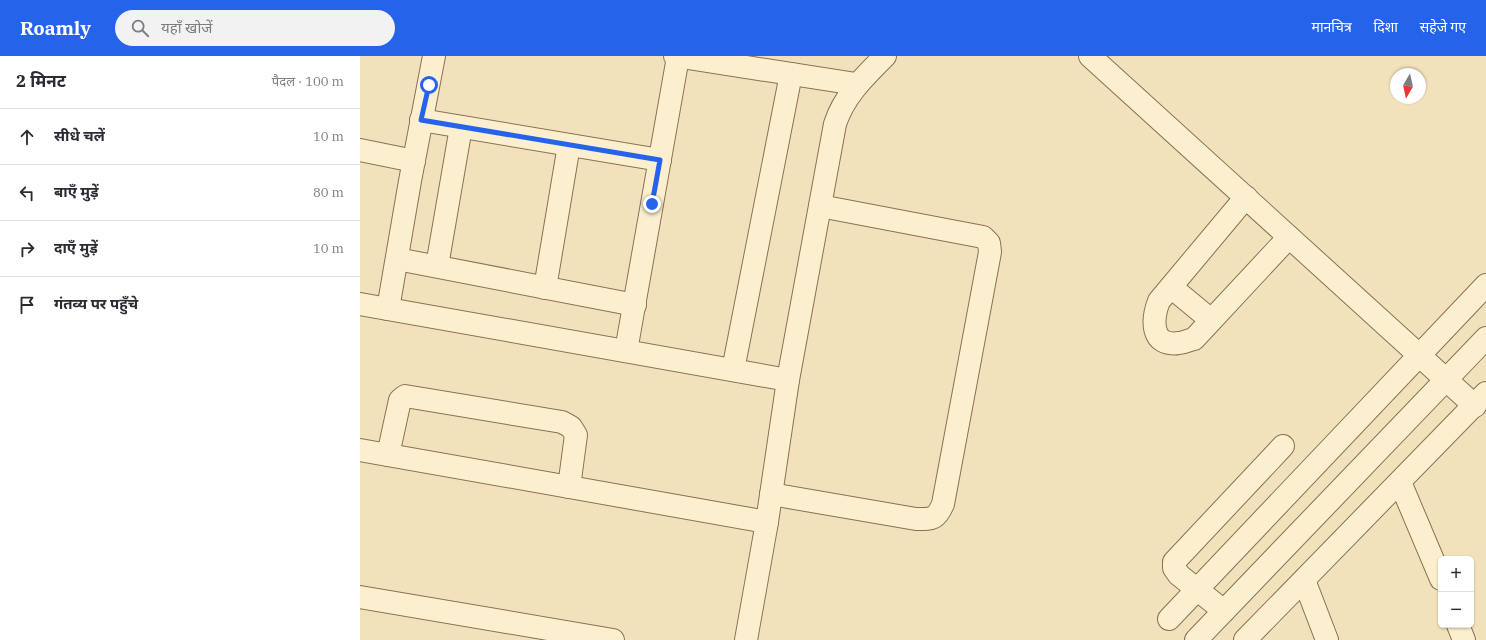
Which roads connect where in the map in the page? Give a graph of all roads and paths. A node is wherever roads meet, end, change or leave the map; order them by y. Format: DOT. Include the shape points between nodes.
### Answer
graph roads {
  1 [pos="434,56"];
  2 [pos="677,56"];
  3 [pos="885,56"];
  4 [pos="1090,56"];
  5 [pos="791,74"];
  6 [pos="856,84"];
  7 [pos="421,120"];
  8 [pos="461,127"];
  9 [pos="569,145"];
  10 [pos="360,150"];
  11 [pos="414,160"];
  12 [pos="660,160"];
  13 [pos="1246,197"];
  14 [pos="820,206"];
  15 [pos="1289,237"];
  16 [pos="397,259"];
  17 [pos="437,266"];
  18 [pos="1486,285"];
  19 [pos="1171,287"];
  20 [pos="545,288"];
  21 [pos="360,304"];
  22 [pos="635,305"];
  23 [pos="388,309"];
  24 [pos="1211,320"];
  25 [pos="1486,338"];
  26 [pos="626,351"];
  27 [pos="1420,355"];
  28 [pos="733,370"];
  29 [pos="1447,379"];
  30 [pos="788,380"];
  31 [pos="1480,400"];
  32 [pos="1283,446"];
  33 [pos="360,450"];
  34 [pos="388,455"];
  35 [pos="1400,482"];
  36 [pos="569,487"];
  37 [pos="771,494"];
  38 [pos="767,522"];
  39 [pos="1438,572"];
  40 [pos="1304,580"];
  41 [pos="1198,589"];
  42 [pos="360,597"];
  43 [pos="1224,611"];
  44 [pos="1168,620"];
  45 [pos="1459,628"];
  46 [pos="613,640"];
  47 [pos="746,640"];
  48 [pos="1196,640"];
  49 [pos="1245,640"];
  50 [pos="1327,640"];
  51 [pos="1464,640"];
  1 -- 7 [label="street"];
  2 -- 5 [label="street"];
  2 -- 12 [label="street"];
  3 -- 6 [label="street"];
  4 -- 13 [label="street"];
  5 -- 6 [label="street"];
  5 -- 28 [label="street"];
  6 -- 14 [label="street" via="839,112 835,124"];
  7 -- 8 [label="street"];
  7 -- 11 [label="street"];
  8 -- 9 [label="street"];
  8 -- 17 [label="street"];
  9 -- 12 [label="street"];
  9 -- 20 [label="street"];
  10 -- 11 [label="street"];
  11 -- 16 [label="street"];
  12 -- 22 [label="street"];
  13 -- 15 [label="street"];
  13 -- 19 [label="street"];
  14 -- 30 [label="street"];
  14 -- 37 [label="street" via="983,237 990,243 990,252 943,504 938,515 930,519 916,519"];
  15 -- 24 [label="street"];
  15 -- 27 [label="street"];
  16 -- 17 [label="street"];
  16 -- 23 [label="street"];
  17 -- 20 [label="street"];
  18 -- 27 [label="street"];
  19 -- 24 [label="street"];
  19 -- 24 [label="street" via="1159,301 1155,312 1153,324 1160,338 1178,344 1194,339"];
  20 -- 22 [label="street"];
  21 -- 23 [label="street"];
  22 -- 26 [label="street"];
  23 -- 26 [label="street"];
  25 -- 29 [label="street"];
  26 -- 28 [label="street"];
  27 -- 29 [label="street"];
  27 -- 41 [label="street"];
  28 -- 30 [label="street"];
  29 -- 31 [label="street"];
  29 -- 43 [label="street"];
  30 -- 37 [label="street"];
  31 -- 35 [label="street"];
  32 -- 41 [label="street" via="1177,557 1174,568"];
  33 -- 34 [label="street"];
  34 -- 36 [label="street"];
  34 -- 36 [label="street" via="400,400 405,396 562,422 571,426 576,435"];
  35 -- 39 [label="street"];
  35 -- 40 [label="street"];
  36 -- 38 [label="street"];
  37 -- 38 [label="street"];
  38 -- 47 [label="street"];
  40 -- 49 [label="street"];
  40 -- 50 [label="street"];
  41 -- 43 [label="street"];
  41 -- 44 [label="street"];
  42 -- 46 [label="street"];
  43 -- 48 [label="street"];
  45 -- 51 [label="street"];
}
